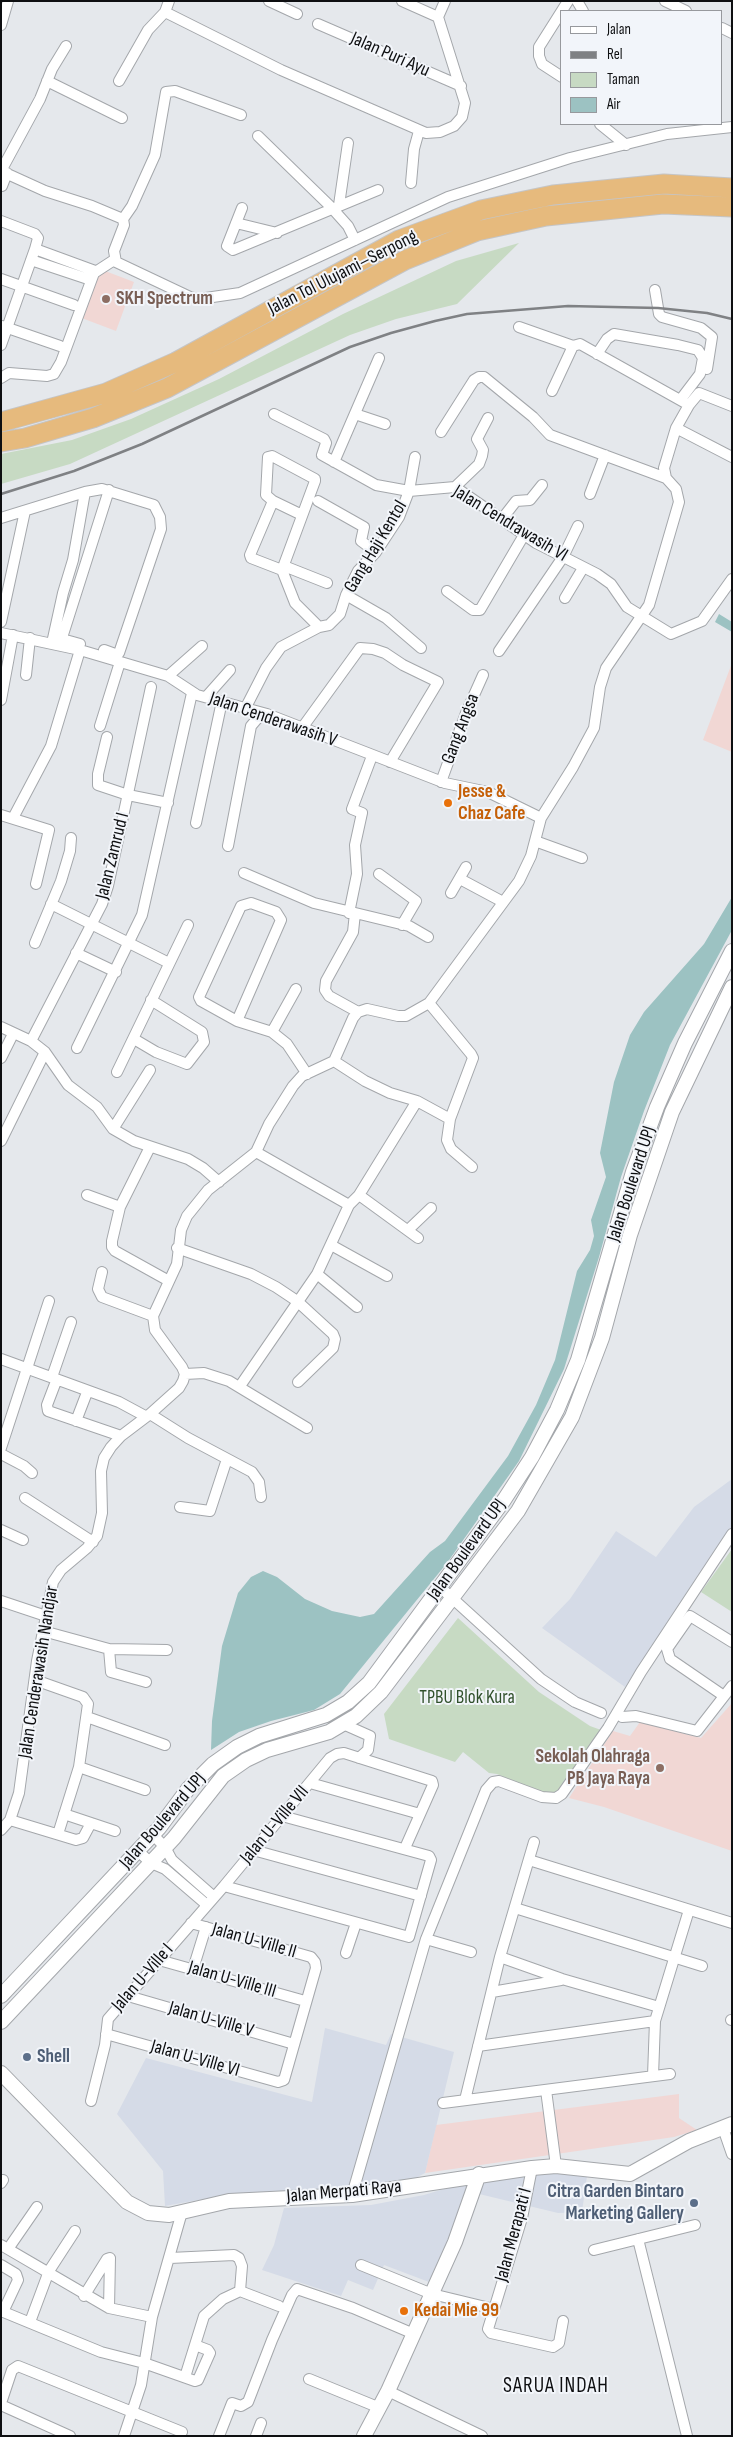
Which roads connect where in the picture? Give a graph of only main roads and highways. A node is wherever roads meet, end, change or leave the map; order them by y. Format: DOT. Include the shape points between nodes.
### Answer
graph roads {
  1 [pos="732,188"];
  2 [pos="732,207"];
  3 [pos="1,422"];
  4 [pos="1,442"];
  1 -- 3 [label="highway, Jalan Tol Ulujami–Serpong" via="664,184 554,195 482,210 399,240 176,362 106,393"];
  2 -- 4 [label="highway, Jalan Tol Ulujami–Serpong" via="654,205 546,216 477,231 405,260 167,388 93,418"];
}
